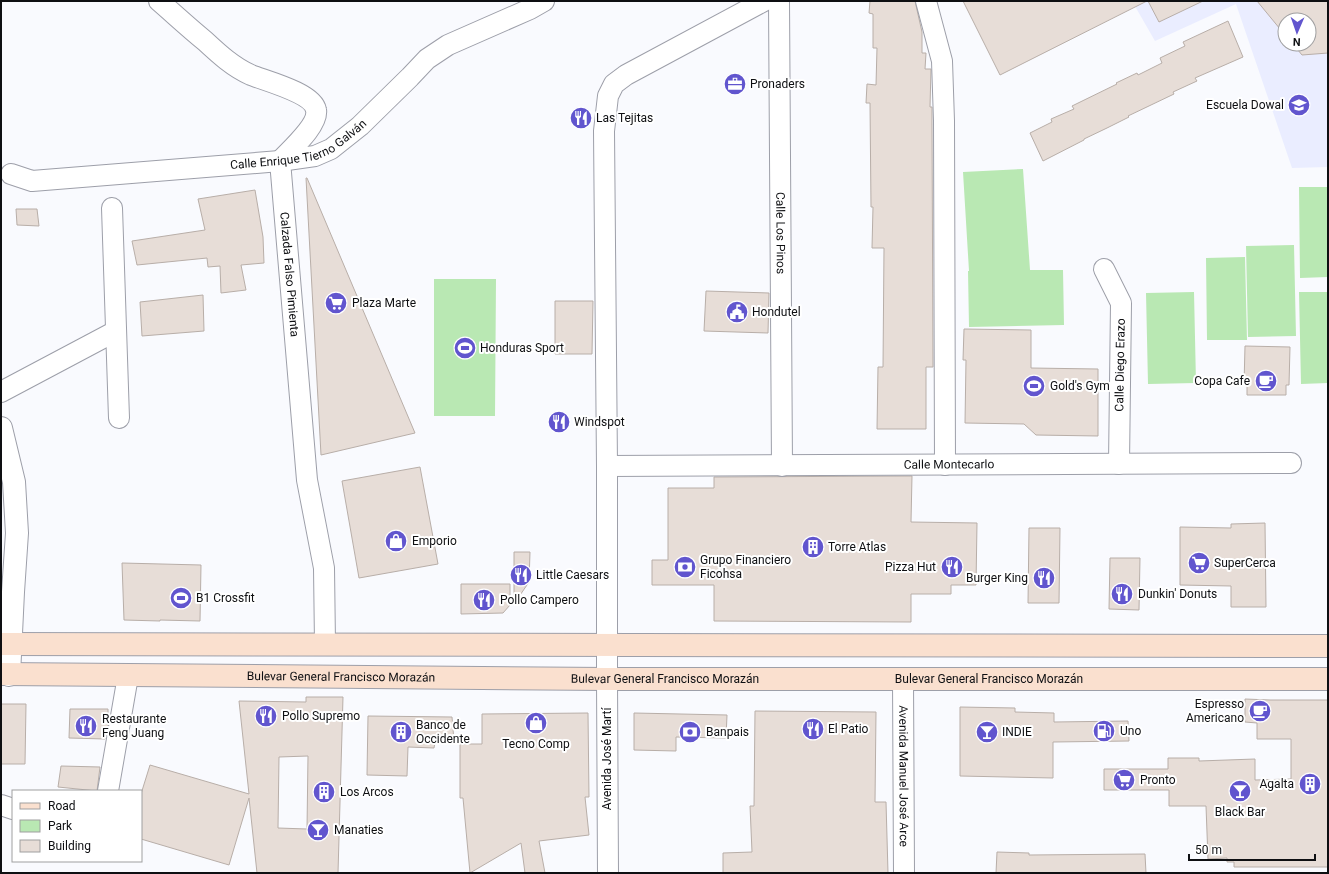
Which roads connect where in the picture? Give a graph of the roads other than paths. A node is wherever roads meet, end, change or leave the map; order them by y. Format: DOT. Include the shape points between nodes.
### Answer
graph roads {
  1 [pos="159,1"];
  2 [pos="544,1"];
  3 [pos="764,1"];
  4 [pos="779,1"];
  5 [pos="926,1"];
  6 [pos="280,161"];
  7 [pos="11,174"];
  8 [pos="112,208"];
  9 [pos="1104,269"];
  10 [pos="116,331"];
  11 [pos="1,392"];
  12 [pos="119,418"];
  13 [pos="1,428"];
  14 [pos="1291,463"];
  15 [pos="1119,464"];
  16 [pos="945,465"];
  17 [pos="607,466"];
  18 [pos="782,466"];
  19 [pos="6,644"];
  20 [pos="325,644"];
  21 [pos="607,645"];
  22 [pos="1328,646"];
  23 [pos="5,674"];
  24 [pos="128,676"];
  25 [pos="607,679"];
  26 [pos="903,679"];
  27 [pos="1328,679"];
  28 [pos="108,790"];
  29 [pos="1,805"];
  30 [pos="12,809"];
  31 [pos="608,873"];
  32 [pos="904,873"];
  1 -- 6 [label="street" via="238,68 297,92 314,104 316,117 312,125"];
  2 -- 6 [label="street, Calle Enrique Tierno Galván" via="448,45 427,59 360,126 331,149 315,156"];
  3 -- 17 [label="street, Avenida José Martí" via="626,75 614,84 608,96 604,131"];
  4 -- 18 [label="street, Calle Los Pinos"];
  5 -- 16 [label="street" via="942,61"];
  6 -- 7 [label="street, Calle Enrique Tierno Galván" via="32,181"];
  6 -- 20 [label="street, Calzada Falso Pimienta" via="306,480 324,568"];
  8 -- 10 [label="street"];
  9 -- 15 [label="street, Calle Diego Erazo" via="1121,304"];
  10 -- 11 [label="street"];
  10 -- 12 [label="street"];
  13 -- 19 [label="street" via="14,482 17,533"];
  14 -- 15 [label="street, Calle Montecarlo"];
  15 -- 16 [label="street, Calle Montecarlo"];
  16 -- 18 [label="street, Calle Montecarlo"];
  17 -- 18 [label="street, Calle Montecarlo"];
  17 -- 21 [label="street, Avenida José Martí"];
  19 -- 20 [label="main road"];
  19 -- 23 [label="street"];
  20 -- 21 [label="main road"];
  21 -- 22 [label="main road"];
  21 -- 25 [label="street, Avenida José Martí"];
  23 -- 24 [label="main road, Bulevar General Francisco Morazán"];
  24 -- 25 [label="main road, Bulevar General Francisco Morazán"];
  24 -- 28 [label="street"];
  25 -- 26 [label="main road, Bulevar General Francisco Morazán"];
  25 -- 31 [label="street, Avenida José Martí"];
  26 -- 27 [label="main road, Bulevar General Francisco Morazán"];
  26 -- 32 [label="street, Avenida Manuel José Arce"];
  29 -- 30 [label="street"];
}
